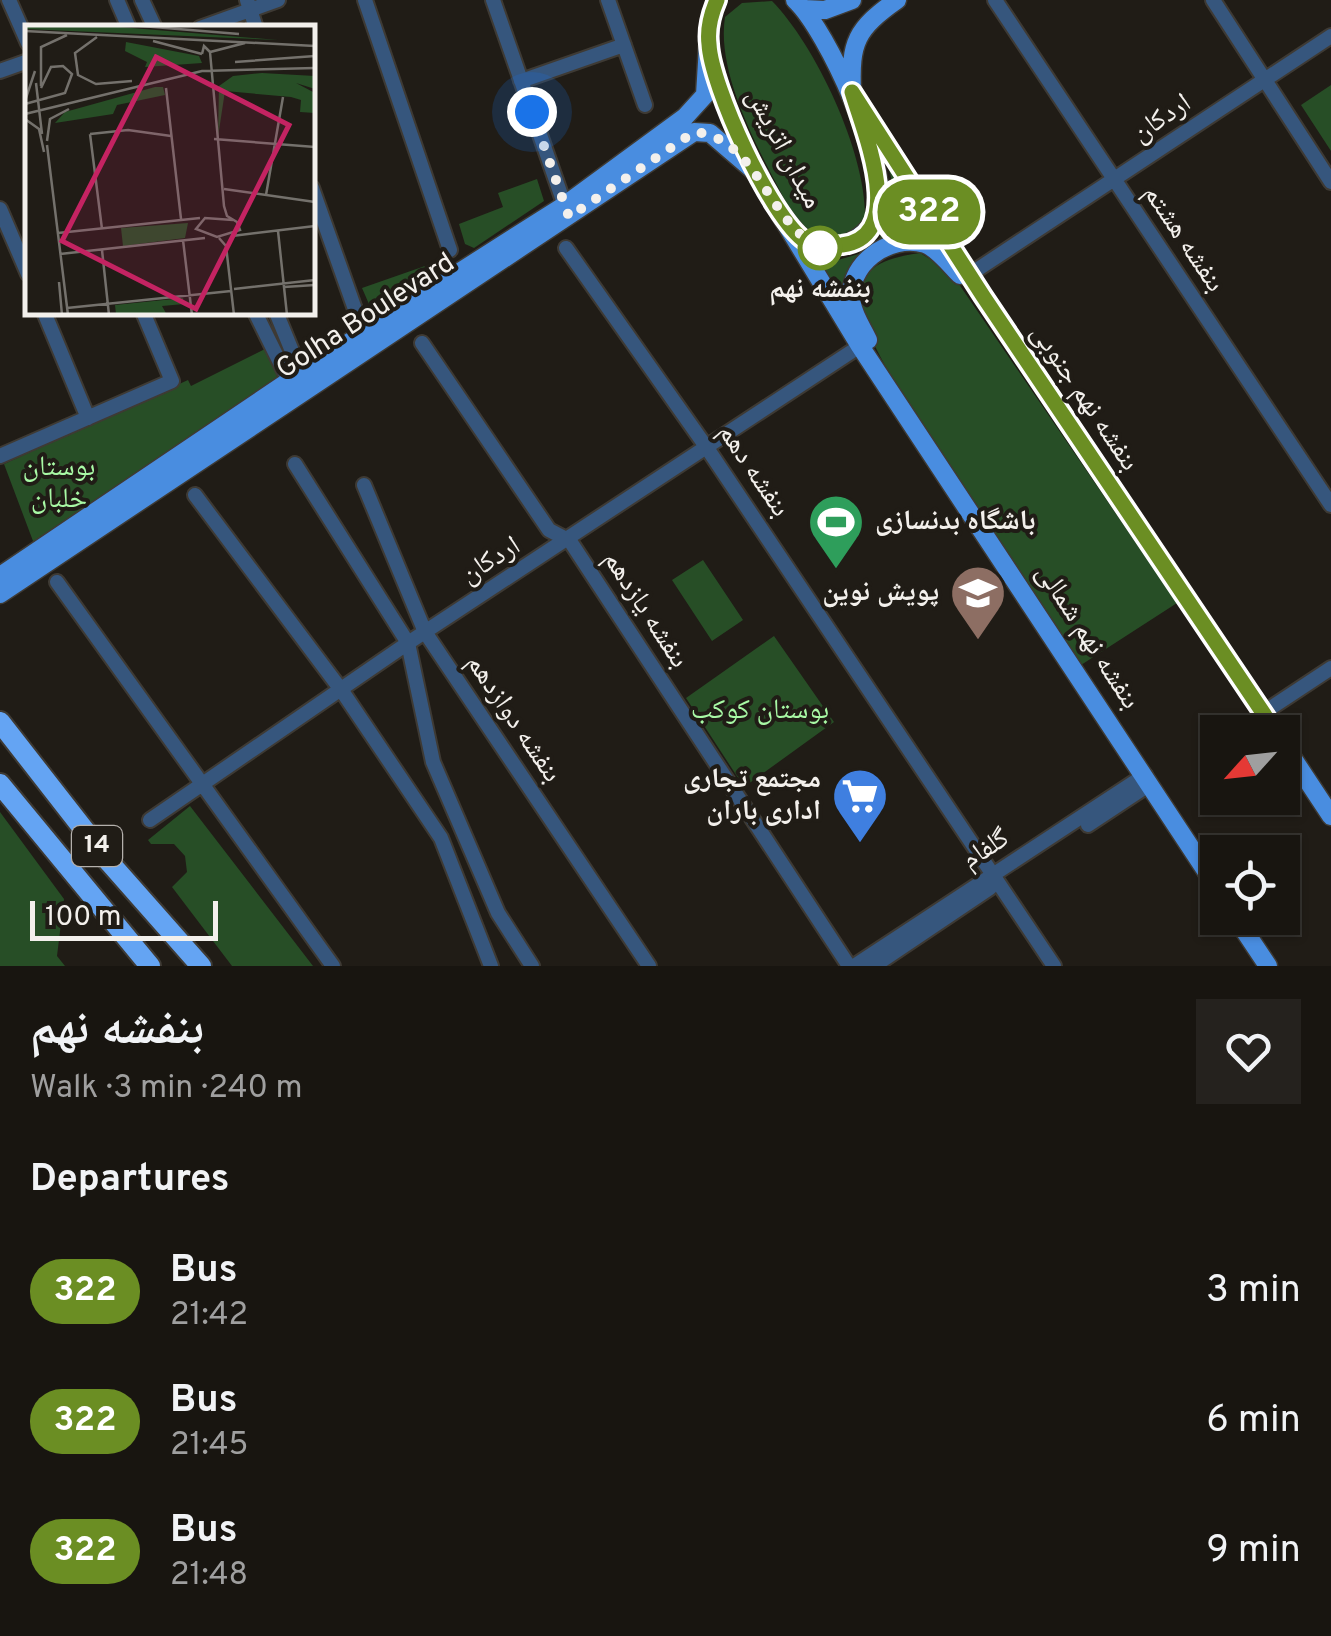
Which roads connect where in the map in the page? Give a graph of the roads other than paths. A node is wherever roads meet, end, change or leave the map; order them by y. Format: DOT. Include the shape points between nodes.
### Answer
graph roads {
  1 [pos="9,0"];
  2 [pos="118,0"];
  3 [pos="142,0"];
  4 [pos="278,0"];
  5 [pos="365,0"];
  6 [pos="492,0"];
  7 [pos="608,0"];
  8 [pos="718,0"];
  9 [pos="852,0"];
  10 [pos="897,0"];
  11 [pos="996,0"];
  12 [pos="1213,0"];
  13 [pos="799,3"];
  14 [pos="248,5"];
  15 [pos="128,25"];
  16 [pos="153,25"];
  17 [pos="206,25"];
  18 [pos="25,36"];
  19 [pos="1331,36"];
  20 [pos="624,44"];
  21 [pos="708,46"];
  22 [pos="25,62"];
  23 [pos="0,71"];
  24 [pos="520,81"];
  25 [pos="1264,81"];
  26 [pos="852,92"];
  27 [pos="644,105"];
  28 [pos="662,143"];
  29 [pos="760,176"];
  30 [pos="1114,180"];
  31 [pos="1331,182"];
  32 [pos="315,196"];
  33 [pos="0,209"];
  34 [pos="567,211"];
  35 [pos="780,214"];
  36 [pos="566,248"];
  37 [pos="450,250"];
  38 [pos="25,267"];
  39 [pos="969,275"];
  40 [pos="983,296"];
  41 [pos="356,312"];
  42 [pos="45,315"];
  43 [pos="144,315"];
  44 [pos="257,315"];
  45 [pos="277,315"];
  46 [pos="422,344"];
  47 [pos="860,346"];
  48 [pos="296,383"];
  49 [pos="88,418"];
  50 [pos="707,448"];
  51 [pos="931,451"];
  52 [pos="0,456"];
  53 [pos="295,464"];
  54 [pos="364,484"];
  55 [pos="195,495"];
  56 [pos="1331,505"];
  57 [pos="570,541"];
  58 [pos="0,576"];
  59 [pos="57,582"];
  60 [pos="0,594"];
  61 [pos="425,632"];
  62 [pos="408,643"];
  63 [pos="1331,668"];
  64 [pos="342,691"];
  65 [pos="1263,713"];
  66 [pos="0,722"];
  67 [pos="1300,769"];
  68 [pos="1148,780"];
  69 [pos="0,784"];
  70 [pos="200,784"];
  71 [pos="1331,816"];
  72 [pos="150,820"];
  73 [pos="1200,860"];
  74 [pos="997,878"];
  75 [pos="1247,935"];
  76 [pos="150,966"];
  77 [pos="201,966"];
  78 [pos="333,966"];
  79 [pos="491,966"];
  80 [pos="532,966"];
  81 [pos="649,966"];
  82 [pos="851,966"];
  83 [pos="874,966"];
  84 [pos="1054,966"];
  85 [pos="1268,966"];
  1 -- 18 [label="street"];
  2 -- 15 [label="street"];
  3 -- 16 [label="street"];
  4 -- 14 [label="street"];
  5 -- 37 [label="street"];
  6 -- 24 [label="street"];
  7 -- 20 [label="street"];
  8 -- 21 [label="main road, میدان اتریش"];
  9 -- 13 [label="main road" via="825,10"];
  10 -- 26 [label="main road" via="861,31 850,51"];
  11 -- 30 [label="street, بنفشه هشتم"];
  12 -- 25 [label="street"];
  13 -- 26 [label="main road, میدان اتریش"];
  14 -- 17 [label="street"];
  19 -- 25 [label="street, اردکان"];
  20 -- 24 [label="street"];
  20 -- 27 [label="street"];
  21 -- 28 [label="main road, Golha Boulevard" via="705,95"];
  21 -- 29 [label="main road, میدان اتریش" via="718,86"];
  22 -- 23 [label="street"];
  24 -- 34 [label="street"];
  25 -- 30 [label="street, اردکان"];
  25 -- 31 [label="street"];
  26 -- 35 [label="main road, میدان اتریش" via="880,194 878,213 849,244 820,248 804,241"];
  26 -- 39 [label="main road, بنفشه نهم جنوبی"];
  28 -- 29 [label="main road, Golha Boulevard" via="710,133"];
  28 -- 34 [label="main road, Golha Boulevard"];
  29 -- 35 [label="main road, میدان اتریش"];
  30 -- 39 [label="street, اردکان"];
  30 -- 56 [label="street, بنفشه هشتم"];
  32 -- 41 [label="street"];
  33 -- 38 [label="street"];
  34 -- 48 [label="main road, Golha Boulevard"];
  35 -- 47 [label="main road, بنفشه نهم شمالی"];
  36 -- 50 [label="street, بنفشه دهم"];
  39 -- 40 [label="main road, بنفشه نهم جنوبی"];
  40 -- 51 [label="main road" via="928,245 904,242 864,262 853,280 852,304 865,333"];
  40 -- 65 [label="main road, بنفشه نهم جنوبی"];
  42 -- 49 [label="street"];
  43 -- 49 [label="street" via="172,381"];
  44 -- 48 [label="street"];
  45 -- 48 [label="street"];
  46 -- 57 [label="street, بنفشه یازدهم" via="549,530"];
  47 -- 50 [label="street, اردکان"];
  47 -- 51 [label="main road, بنفشه نهم شمالی"];
  48 -- 58 [label="main road, Golha Boulevard"];
  48 -- 60 [label="main road, Golha Boulevard"];
  49 -- 52 [label="street"];
  50 -- 57 [label="street, اردکان"];
  50 -- 74 [label="street, بنفشه دهم"];
  51 -- 68 [label="main road, بنفشه نهم شمالی"];
  53 -- 62 [label="street"];
  54 -- 61 [label="street, بنفشه دوازدهم"];
  55 -- 64 [label="street"];
  57 -- 61 [label="street, اردکان"];
  57 -- 82 [label="street, بنفشه یازدهم"];
  59 -- 70 [label="street"];
  61 -- 62 [label="street, اردکان"];
  61 -- 81 [label="street, بنفشه دوازدهم"];
  62 -- 64 [label="street, اردکان"];
  62 -- 80 [label="street" via="433,762 498,913"];
  63 -- 65 [label="street"];
  64 -- 70 [label="street, اردکان"];
  64 -- 79 [label="street" via="441,838"];
  66 -- 77 [label="highway, 14"];
  67 -- 71 [label="main road"];
  68 -- 73 [label="main road, بنفشه نهم شمالی"];
  68 -- 74 [label="street, گلفام"];
  69 -- 76 [label="highway, 14"];
  70 -- 72 [label="street, اردکان"];
  70 -- 78 [label="street"];
  74 -- 82 [label="street, گلفام"];
  74 -- 83 [label="street, گلفام"];
  74 -- 84 [label="street, بنفشه دهم"];
  75 -- 85 [label="main road"];
}
